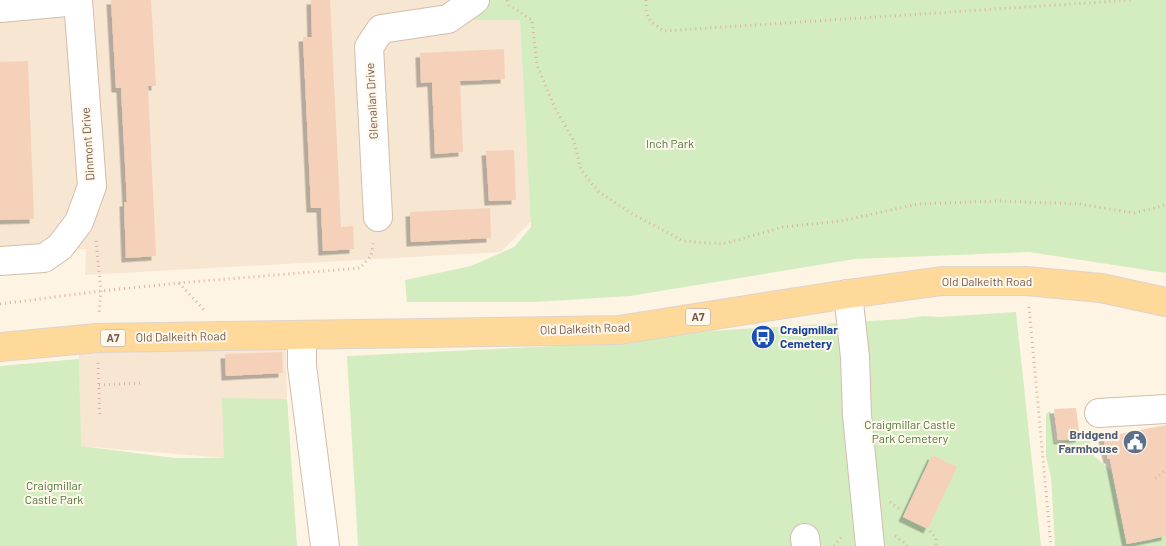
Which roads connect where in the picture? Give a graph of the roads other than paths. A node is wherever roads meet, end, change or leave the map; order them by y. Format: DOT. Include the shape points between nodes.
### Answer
graph roads {
  1 [pos="78,0"];
  2 [pos="475,0"];
  3 [pos="0,8"];
  4 [pos="378,217"];
  5 [pos="0,261"];
  6 [pos="848,294"];
  7 [pos="1166,302"];
  8 [pos="302,336"];
  9 [pos="0,348"];
  10 [pos="1166,409"];
  11 [pos="1099,413"];
  12 [pos="325,546"];
  13 [pos="870,546"];
  1 -- 3 [label="street"];
  1 -- 5 [label="street, Dinmont Drive" via="92,186 79,222 60,247 44,258"];
  2 -- 4 [label="street, Glenallan Drive" via="448,19 381,29 369,47"];
  6 -- 7 [label="main road, Old Dalkeith Road / A7" via="942,281 1026,281 1101,288"];
  6 -- 8 [label="main road, Old Dalkeith Road / A7" via="619,330"];
  6 -- 13 [label="street"];
  8 -- 9 [label="main road, Old Dalkeith Road / A7" via="97,338"];
  8 -- 12 [label="street" via="302,366"];
  10 -- 11 [label="street"];
}
